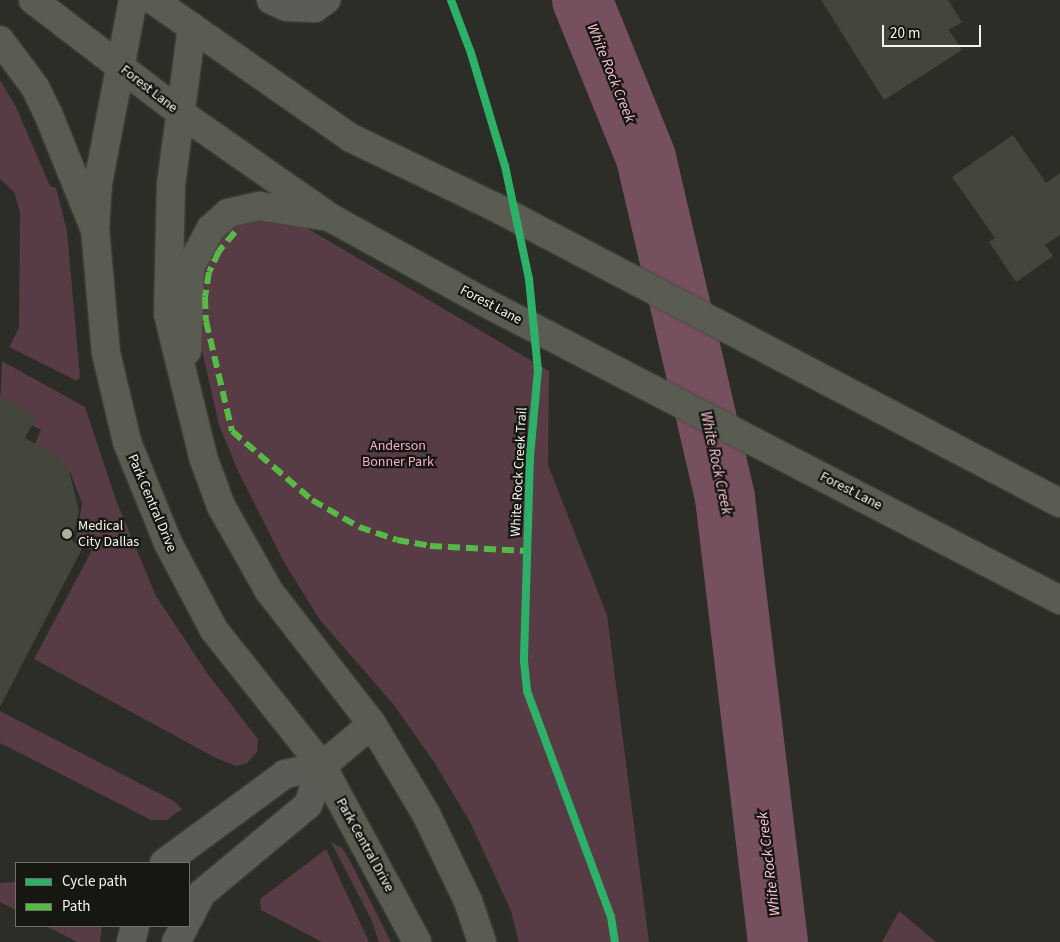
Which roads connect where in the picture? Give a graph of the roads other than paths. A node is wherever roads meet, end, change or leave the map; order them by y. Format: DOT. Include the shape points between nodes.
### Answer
graph roads {
  1 [pos="33,0"];
  2 [pos="133,0"];
  3 [pos="153,0"];
  4 [pos="271,0"];
  5 [pos="326,0"];
  6 [pos="192,27"];
  7 [pos="0,40"];
  8 [pos="120,66"];
  9 [pos="182,114"];
  10 [pos="331,218"];
  11 [pos="94,228"];
  12 [pos="189,410"];
  13 [pos="1060,503"];
  14 [pos="1060,600"];
  15 [pos="372,724"];
  16 [pos="322,766"];
  17 [pos="190,873"];
  18 [pos="190,876"];
  19 [pos="135,927"];
  20 [pos="184,927"];
  21 [pos="131,942"];
  22 [pos="176,942"];
  23 [pos="417,942"];
  24 [pos="482,942"];
  1 -- 8 [label="main road, Forest Lane"];
  2 -- 8 [label="main road, Park Central Drive"];
  3 -- 6 [label="main road"];
  4 -- 5 [label="lane" via="287,8 315,8"];
  6 -- 9 [label="main road"];
  6 -- 13 [label="main road" via="351,138 493,206"];
  7 -- 11 [label="main road" via="46,109"];
  8 -- 9 [label="main road, Forest Lane"];
  8 -- 11 [label="main road, Park Central Drive" via="98,183"];
  9 -- 10 [label="main road, Forest Lane"];
  9 -- 12 [label="main road" via="171,185 168,314"];
  10 -- 12 [label="main road" via="259,206 228,213 211,228 190,267 186,329"];
  10 -- 14 [label="main road, Forest Lane" via="484,302"];
  11 -- 16 [label="main road, Park Central Drive" via="110,370 127,442 168,544 214,630"];
  12 -- 15 [label="main road" via="221,506 269,591"];
  15 -- 16 [label="main road"];
  15 -- 24 [label="main road" via="426,814 468,901"];
  16 -- 17 [label="lane" via="285,774"];
  16 -- 18 [label="lane" via="308,805"];
  16 -- 23 [label="main road, Park Central Drive"];
  19 -- 21 [label="lane"];
  20 -- 22 [label="lane"];
}
